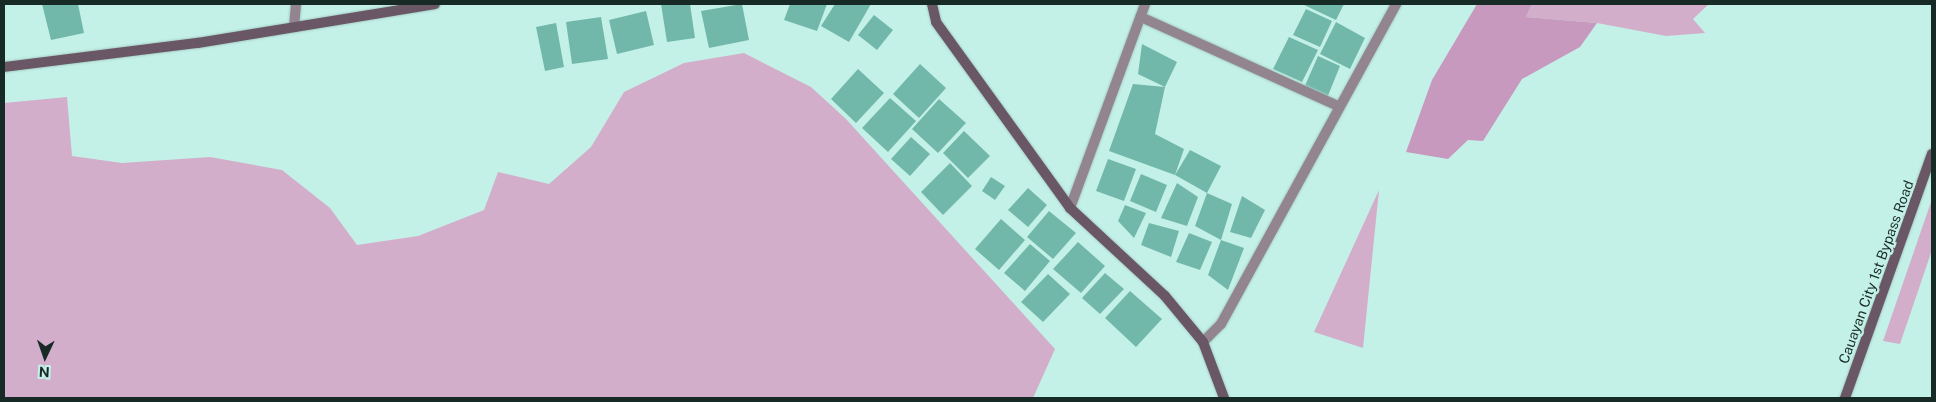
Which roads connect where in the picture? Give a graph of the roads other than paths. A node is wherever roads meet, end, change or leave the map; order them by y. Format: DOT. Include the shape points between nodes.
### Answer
graph roads {
  1 [pos="296,4"];
  2 [pos="436,4"];
  3 [pos="932,4"];
  4 [pos="1145,4"];
  5 [pos="1396,4"];
  6 [pos="1141,17"];
  7 [pos="294,27"];
  8 [pos="4,67"];
  9 [pos="1338,106"];
  10 [pos="1932,154"];
  11 [pos="1070,208"];
  12 [pos="1203,342"];
  13 [pos="1224,398"];
  14 [pos="1845,398"];
  1 -- 7 [label="street"];
  2 -- 7 [label="street"];
  3 -- 11 [label="street" via="936,22"];
  4 -- 6 [label="street"];
  5 -- 9 [label="street"];
  6 -- 9 [label="street"];
  6 -- 11 [label="street"];
  7 -- 8 [label="street" via="198,43"];
  9 -- 12 [label="street" via="1221,324"];
  10 -- 14 [label="street, Cauayan City 1st Bypass Road"];
  11 -- 12 [label="street" via="1165,296"];
  12 -- 13 [label="street"];
}
